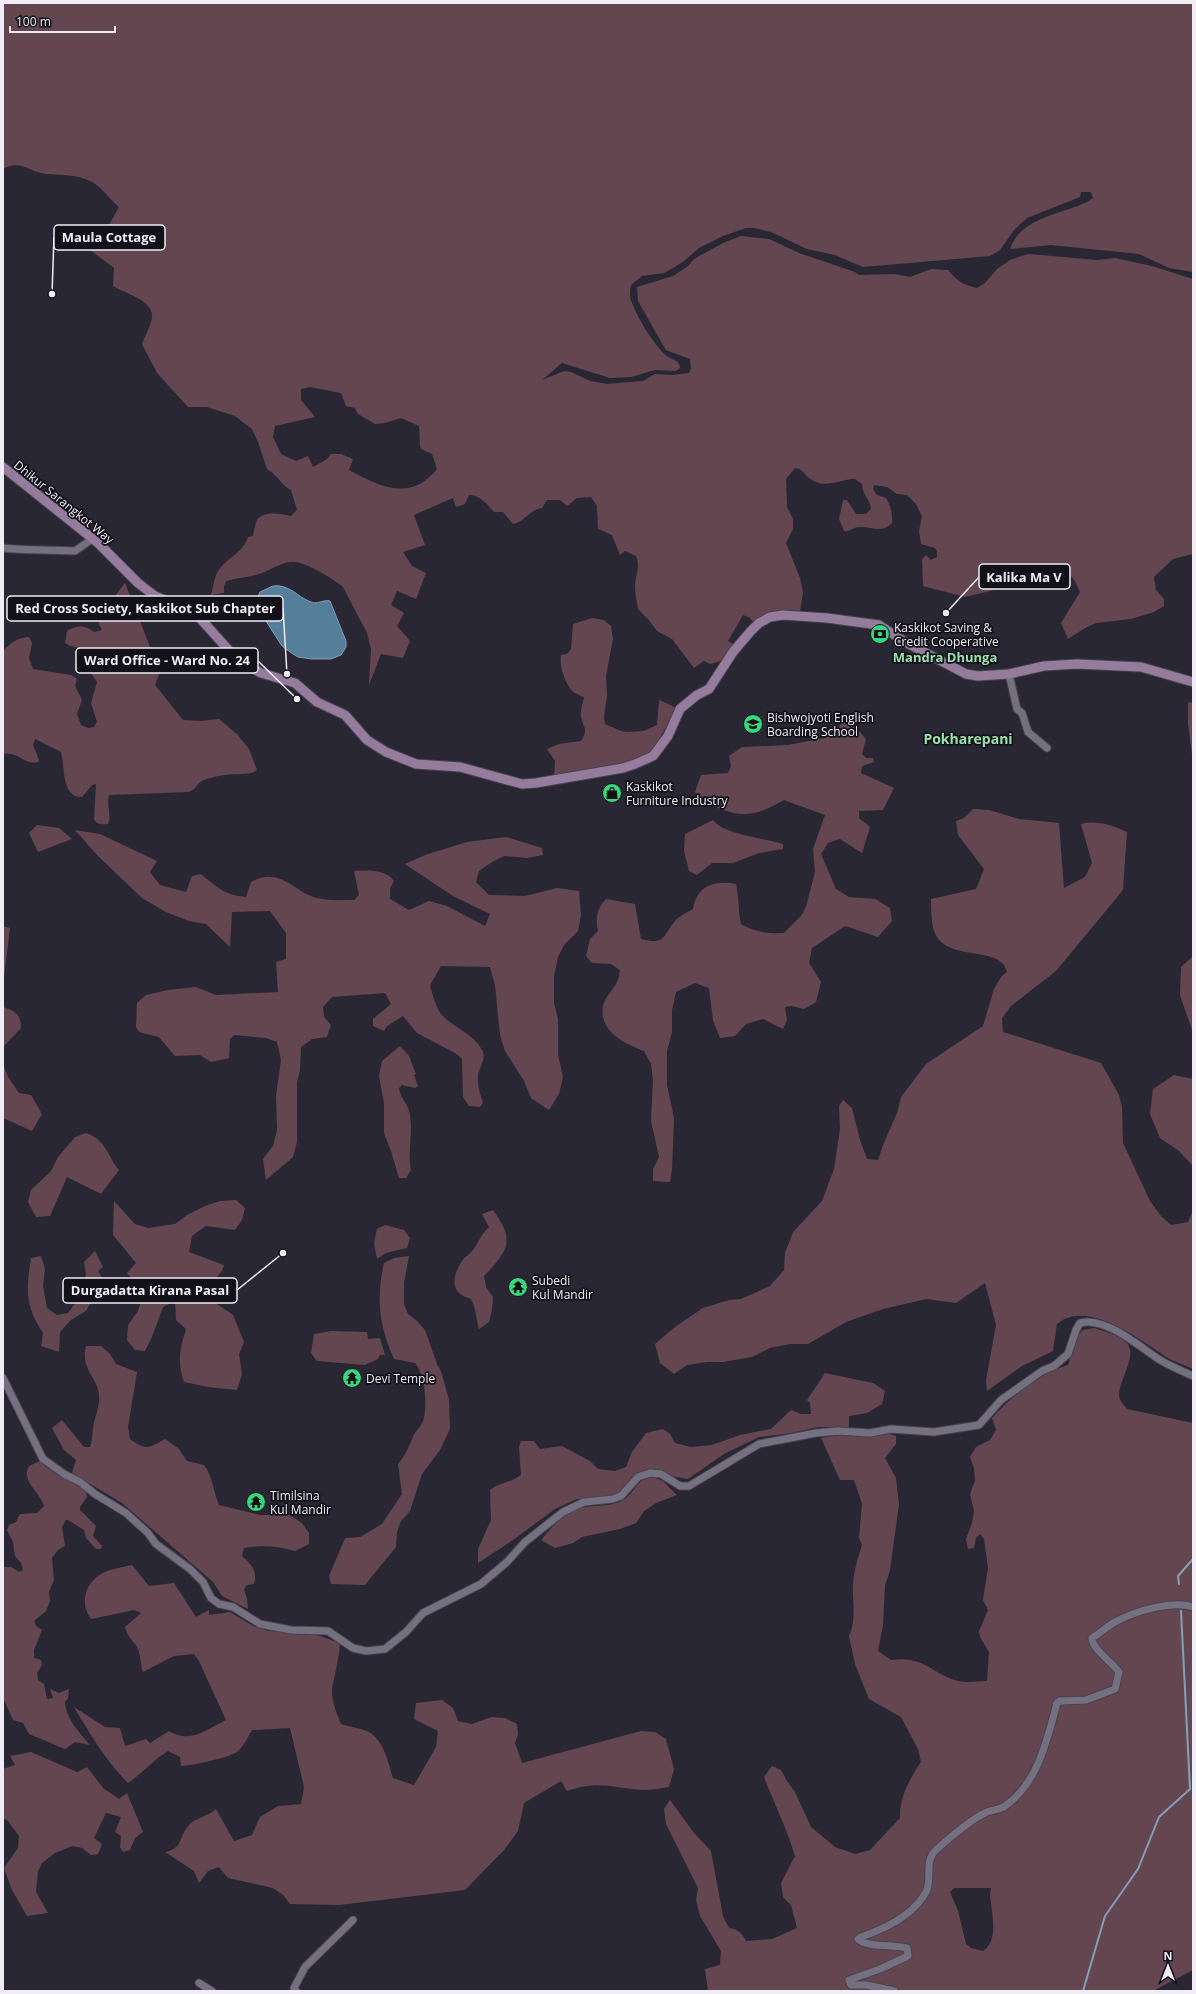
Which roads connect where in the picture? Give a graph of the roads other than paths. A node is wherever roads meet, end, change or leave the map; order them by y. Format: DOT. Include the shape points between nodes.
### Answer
graph roads {
  1 [pos="3,467"];
  2 [pos="92,539"];
  3 [pos="3,548"];
  4 [pos="1009,674"];
  5 [pos="1193,682"];
  6 [pos="1047,748"];
  7 [pos="1193,1376"];
  8 [pos="3,1378"];
  9 [pos="1193,1607"];
  10 [pos="353,1920"];
  11 [pos="199,1983"];
  12 [pos="212,1991"];
  13 [pos="296,1991"];
  14 [pos="894,1991"];
  1 -- 2 [label="street, Dhikur Sarangkot Way"];
  2 -- 3 [label="street" via="75,551"];
  2 -- 4 [label="street, Dhikur Sarangkot Way" via="155,596 198,616 242,662 261,673 295,683 317,702 345,715 367,740 386,752 416,764 460,767 522,784 623,768 652,756 668,736 680,709 709,689 733,652 759,623 770,617 783,615 827,618 879,625 905,642 966,674"];
  4 -- 5 [label="street, Dhikur Sarangkot Way" via="1044,666 1078,664 1141,667"];
  4 -- 6 [label="street" via="1017,709 1022,713 1028,732"];
  7 -- 8 [label="street" via="1162,1361 1128,1337 1095,1323 1080,1323 1068,1354 1001,1400 979,1425 934,1432 891,1429 870,1433 816,1433 759,1444 716,1467 689,1486 680,1486 661,1474 650,1473 638,1477 621,1496 584,1502 563,1512 525,1542 507,1562 481,1584 423,1613 397,1640 385,1649 376,1651 353,1648 328,1631 291,1630 260,1624 233,1607 220,1604 211,1598 203,1582 190,1569 156,1544 148,1532 126,1513 43,1459"];
  9 -- 14 [label="street" via="1167,1605 1146,1610 1117,1621 1092,1638 1091,1641 1119,1672 1115,1689 1086,1700 1060,1700 1033,1775 1022,1791 1005,1806 986,1812 936,1850 928,1865 927,1889 915,1906 900,1919 858,1939 870,1944 907,1948 908,1956 880,1970 849,1980 852,1985 867,1985"];
  10 -- 13 [label="street" via="305,1967 294,1988"];
  11 -- 12 [label="street"];
}
